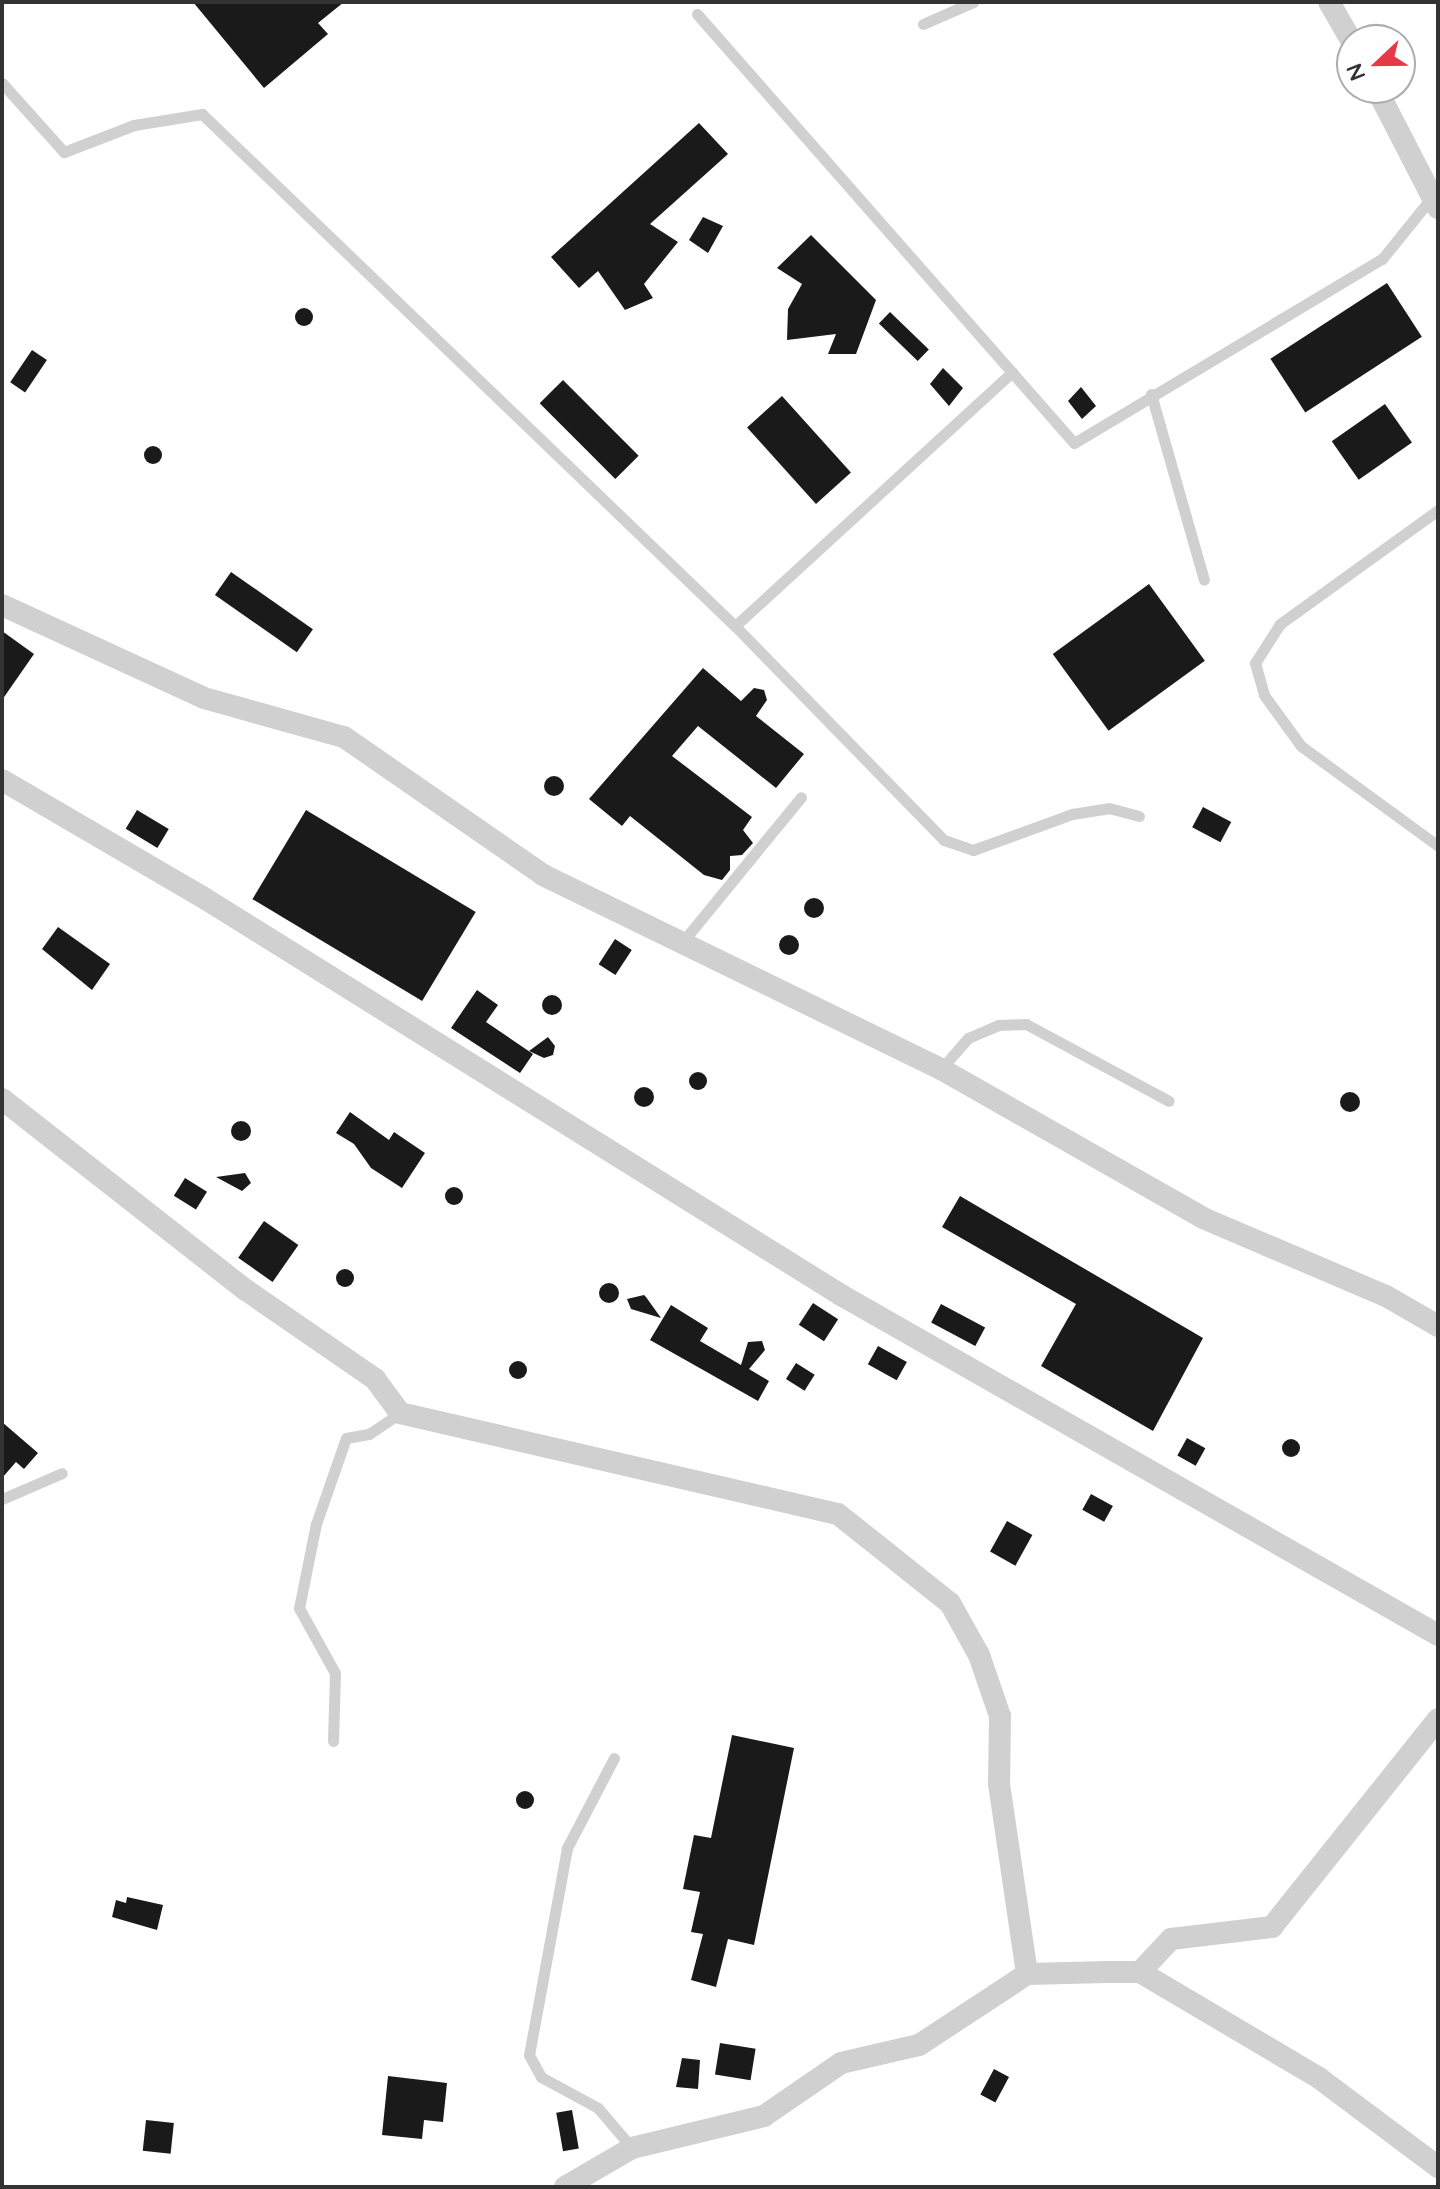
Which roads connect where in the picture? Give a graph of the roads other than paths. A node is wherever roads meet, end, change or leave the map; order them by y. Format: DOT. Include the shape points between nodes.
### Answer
graph roads {
  1 [pos="973,2"];
  2 [pos="1329,2"];
  3 [pos="697,14"];
  4 [pos="923,24"];
  5 [pos="1342,24"];
  6 [pos="2,83"];
  7 [pos="1384,104"];
  8 [pos="1435,202"];
  9 [pos="1012,372"];
  10 [pos="1151,394"];
  11 [pos="1438,510"];
  12 [pos="1204,580"];
  13 [pos="2,605"];
  14 [pos="735,626"];
  15 [pos="2,780"];
  16 [pos="801,797"];
  17 [pos="1139,816"];
  18 [pos="1438,846"];
  19 [pos="680,946"];
  20 [pos="941,1069"];
  21 [pos="2,1099"];
  22 [pos="1169,1101"];
  23 [pos="1438,1326"];
  24 [pos="400,1413"];
  25 [pos="62,1473"];
  26 [pos="2,1499"];
  27 [pos="1438,1635"];
  28 [pos="1438,1719"];
  29 [pos="333,1741"];
  30 [pos="614,1758"];
  31 [pos="1140,1972"];
  32 [pos="1027,1974"];
  33 [pos="632,2148"];
  34 [pos="1438,2167"];
  35 [pos="565,2187"];
  1 -- 4 [label="lane"];
  2 -- 5 [label="street"];
  3 -- 9 [label="lane"];
  6 -- 14 [label="lane" via="64,152 134,125 202,114"];
  7 -- 8 [label="street"];
  8 -- 10 [label="lane" via="1382,259"];
  9 -- 10 [label="lane" via="1074,443"];
  9 -- 14 [label="lane"];
  10 -- 12 [label="lane"];
  11 -- 18 [label="lane" via="1280,624 1255,663 1264,695 1301,746"];
  13 -- 19 [label="street" via="204,698 344,737 543,875"];
  14 -- 17 [label="lane" via="944,840 973,850 1072,814 1109,808"];
  15 -- 27 [label="street" via="204,898 841,1295"];
  16 -- 19 [label="lane"];
  19 -- 20 [label="street"];
  20 -- 22 [label="lane" via="968,1038 998,1025 1026,1024"];
  20 -- 23 [label="street" via="1203,1218 1386,1296"];
  21 -- 24 [label="street" via="246,1290 375,1379"];
  24 -- 29 [label="lane" via="369,1434 346,1438 316,1524 299,1608 335,1673"];
  24 -- 32 [label="street" via="838,1514 950,1603 979,1655 1000,1716 999,1784"];
  25 -- 26 [label="lane"];
  28 -- 31 [label="street" via="1272,1927 1171,1939"];
  30 -- 33 [label="lane" via="567,1848 529,2055 541,2077 598,2108"];
  31 -- 32 [label="street"];
  31 -- 34 [label="street" via="1319,2078"];
  32 -- 33 [label="street" via="919,2045 841,2063 764,2116"];
  33 -- 35 [label="street"];
}
